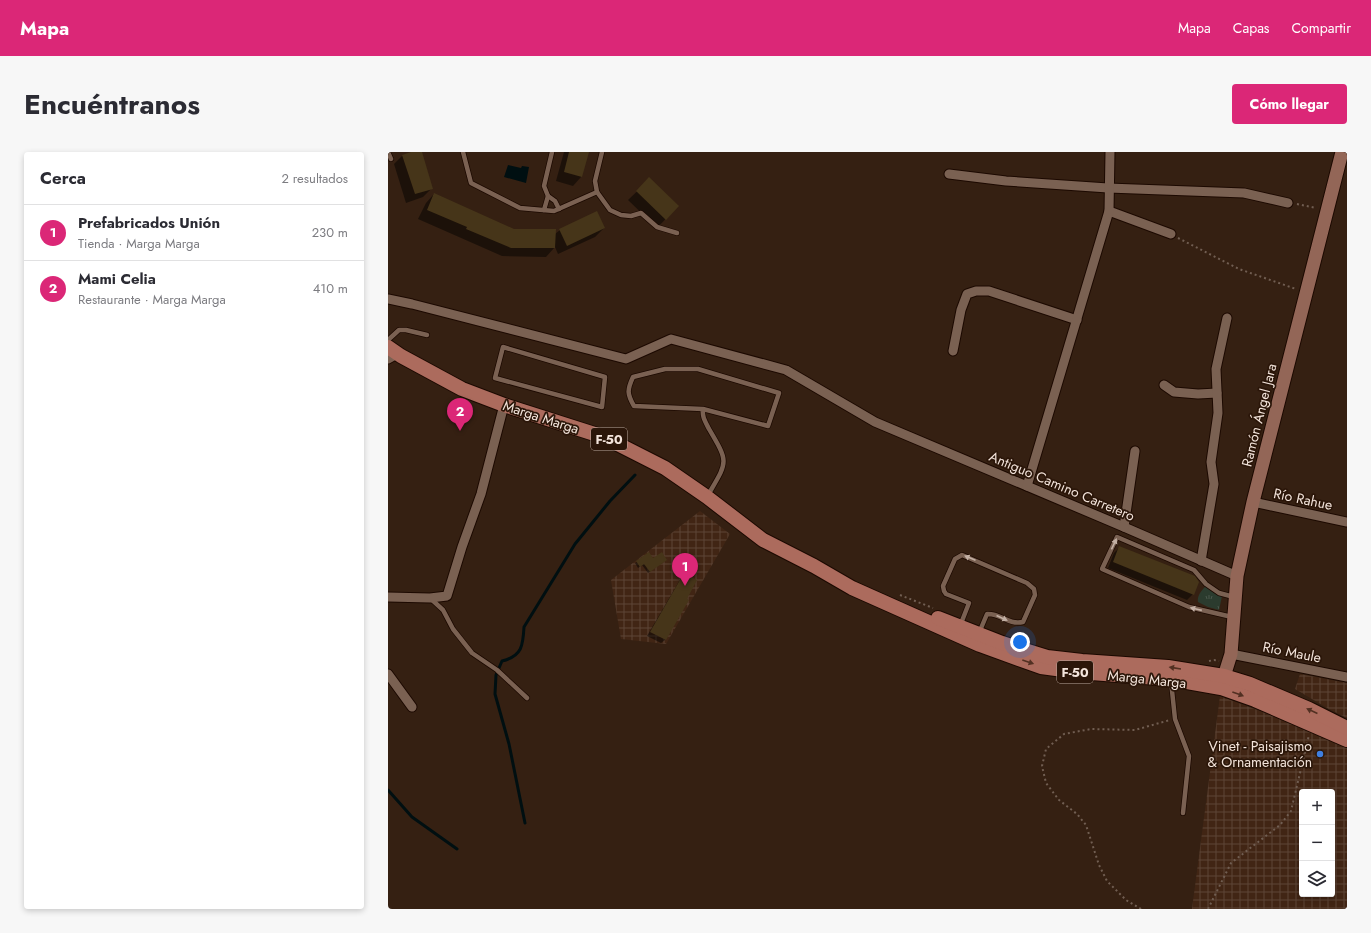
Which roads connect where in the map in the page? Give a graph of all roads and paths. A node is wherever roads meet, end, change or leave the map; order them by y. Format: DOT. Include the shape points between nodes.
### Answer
graph roads {
  1 [pos="388,152"];
  2 [pos="463,152"];
  3 [pos="552,152"];
  4 [pos="602,152"];
  5 [pos="1110,152"];
  6 [pos="1342,152"];
  7 [pos="391,159"];
  8 [pos="949,174"];
  9 [pos="1108,188"];
  10 [pos="597,192"];
  11 [pos="548,196"];
  12 [pos="1288,202"];
  13 [pos="559,209"];
  14 [pos="544,210"];
  15 [pos="1327,210"];
  16 [pos="1109,211"];
  17 [pos="677,233"];
  18 [pos="1171,234"];
  19 [pos="1306,292"];
  20 [pos="388,299"];
  21 [pos="1227,318"];
  22 [pos="1077,320"];
  23 [pos="427,335"];
  24 [pos="388,340"];
  25 [pos="953,351"];
  26 [pos="391,353"];
  27 [pos="1164,385"];
  28 [pos="1218,394"];
  29 [pos="504,405"];
  30 [pos="602,407"];
  31 [pos="703,409"];
  32 [pos="1135,451"];
  33 [pos="1027,486"];
  34 [pos="707,497"];
  35 [pos="1253,502"];
  36 [pos="1347,522"];
  37 [pos="1124,527"];
  38 [pos="1201,561"];
  39 [pos="814,566"];
  40 [pos="1237,576"];
  41 [pos="897,594"];
  42 [pos="388,597"];
  43 [pos="1235,597"];
  44 [pos="430,598"];
  45 [pos="934,609"];
  46 [pos="1234,618"];
  47 [pos="960,626"];
  48 [pos="978,635"];
  49 [pos="1230,658"];
  50 [pos="1204,663"];
  51 [pos="388,674"];
  52 [pos="1347,677"];
  53 [pos="1170,679"];
  54 [pos="1222,682"];
  55 [pos="526,698"];
  56 [pos="412,707"];
  57 [pos="1175,719"];
  58 [pos="1312,724"];
  59 [pos="1347,728"];
  60 [pos="1347,740"];
  61 [pos="1183,813"];
  62 [pos="1141,909"];
  63 [pos="1208,909"];
  1 -- 7 [label="lane"];
  2 -- 14 [label="lane" via="471,183 520,208"];
  3 -- 11 [label="lane" via="544,186"];
  4 -- 10 [label="lane" via="596,182"];
  5 -- 9 [label="street"];
  6 -- 15 [label="main road, Ramón Ángel Jara"];
  8 -- 9 [label="street"];
  9 -- 12 [label="street" via="1244,193"];
  9 -- 16 [label="street"];
  10 -- 13 [label="lane"];
  10 -- 17 [label="lane" via="610,210 631,216 641,213 657,228"];
  11 -- 13 [label="lane" via="555,201"];
  11 -- 14 [label="lane"];
  12 -- 15 [label="path"];
  13 -- 14 [label="lane"];
  15 -- 19 [label="main road, Ramón Ángel Jara"];
  16 -- 18 [label="street"];
  16 -- 22 [label="street"];
  18 -- 19 [label="path" via="1239,269"];
  19 -- 35 [label="main road, Ramón Ángel Jara"];
  20 -- 33 [label="street, Antiguo Camino Carretero" via="626,359 671,339 786,370 875,422"];
  21 -- 28 [label="street" via="1216,370"];
  22 -- 25 [label="street" via="989,291 976,291 967,294 961,310"];
  22 -- 33 [label="street"];
  23 -- 24 [label="lane" via="399,330"];
  26 -- 29 [label="main road, Marga Marga / F-50" via="462,389"];
  27 -- 28 [label="street" via="1174,392"];
  28 -- 38 [label="street" via="1211,462 1214,484"];
  29 -- 34 [label="main road, Marga Marga / F-50" via="604,437 665,468"];
  29 -- 44 [label="street" via="481,494 447,596"];
  30 -- 30 [label="lane" via="605,377 503,347 495,378"];
  31 -- 31 [label="lane" via="768,426 779,394 698,369 665,369 633,377 628,388 629,398 634,406"];
  31 -- 34 [label="lane" via="702,417 725,461 722,472"];
  32 -- 37 [label="street"];
  33 -- 37 [label="street, Antiguo Camino Carretero"];
  34 -- 39 [label="main road, Marga Marga / F-50" via="763,540"];
  35 -- 36 [label="street, Río Rahue"];
  35 -- 40 [label="main road, Ramón Ángel Jara"];
  37 -- 38 [label="street, Antiguo Camino Carretero"];
  38 -- 40 [label="street, Antiguo Camino Carretero"];
  39 -- 47 [label="main road, Marga Marga / F-50"];
  39 -- 53 [label="main road, Marga Marga / F-50, one-way" via="852,588 943,630 1041,667"];
  40 -- 43 [label="main road, Ramón Ángel Jara"];
  41 -- 45 [label="path"];
  42 -- 44 [label="street"];
  43 -- 46 [label="main road, Ramón Ángel Jara"];
  46 -- 43 [label="lane, one-way" via="1189,607 1102,569 1117,537 1194,570 1206,584 1219,593"];
  44 -- 55 [label="lane" via="443,610 453,629 472,653 497,670"];
  46 -- 49 [label="main road, Ramón Ángel Jara"];
  47 -- 48 [label="main road, Marga Marga / F-50"];
  48 -- 47 [label="lane, one-way" via="986,614 993,614 1015,624 1023,622 1035,595 1034,589 1027,583 962,555 955,559 943,586 946,594 969,603"];
  54 -- 48 [label="main road, Marga Marga / F-50, one-way" via="1168,667 1047,657"];
  49 -- 50 [label="path"];
  49 -- 52 [label="street, Río Maule"];
  49 -- 54 [label="main road, Ramón Ángel Jara"];
  51 -- 56 [label="street"];
  53 -- 54 [label="main road, Marga Marga / F-50"];
  53 -- 57 [label="lane"];
  54 -- 58 [label="main road, Marga Marga / F-50, one-way" via="1255,700"];
  59 -- 54 [label="main road, Marga Marga / F-50, one-way" via="1250,684"];
  57 -- 61 [label="lane" via="1189,756"];
  57 -- 62 [label="path" via="1135,730 1091,729 1064,734 1046,749 1042,766 1046,783 1086,824 1107,881 1126,900"];
  58 -- 60 [label="main road, Marga Marga / F-50"];
  58 -- 63 [label="path" via="1291,811 1280,825 1231,863"];
}
